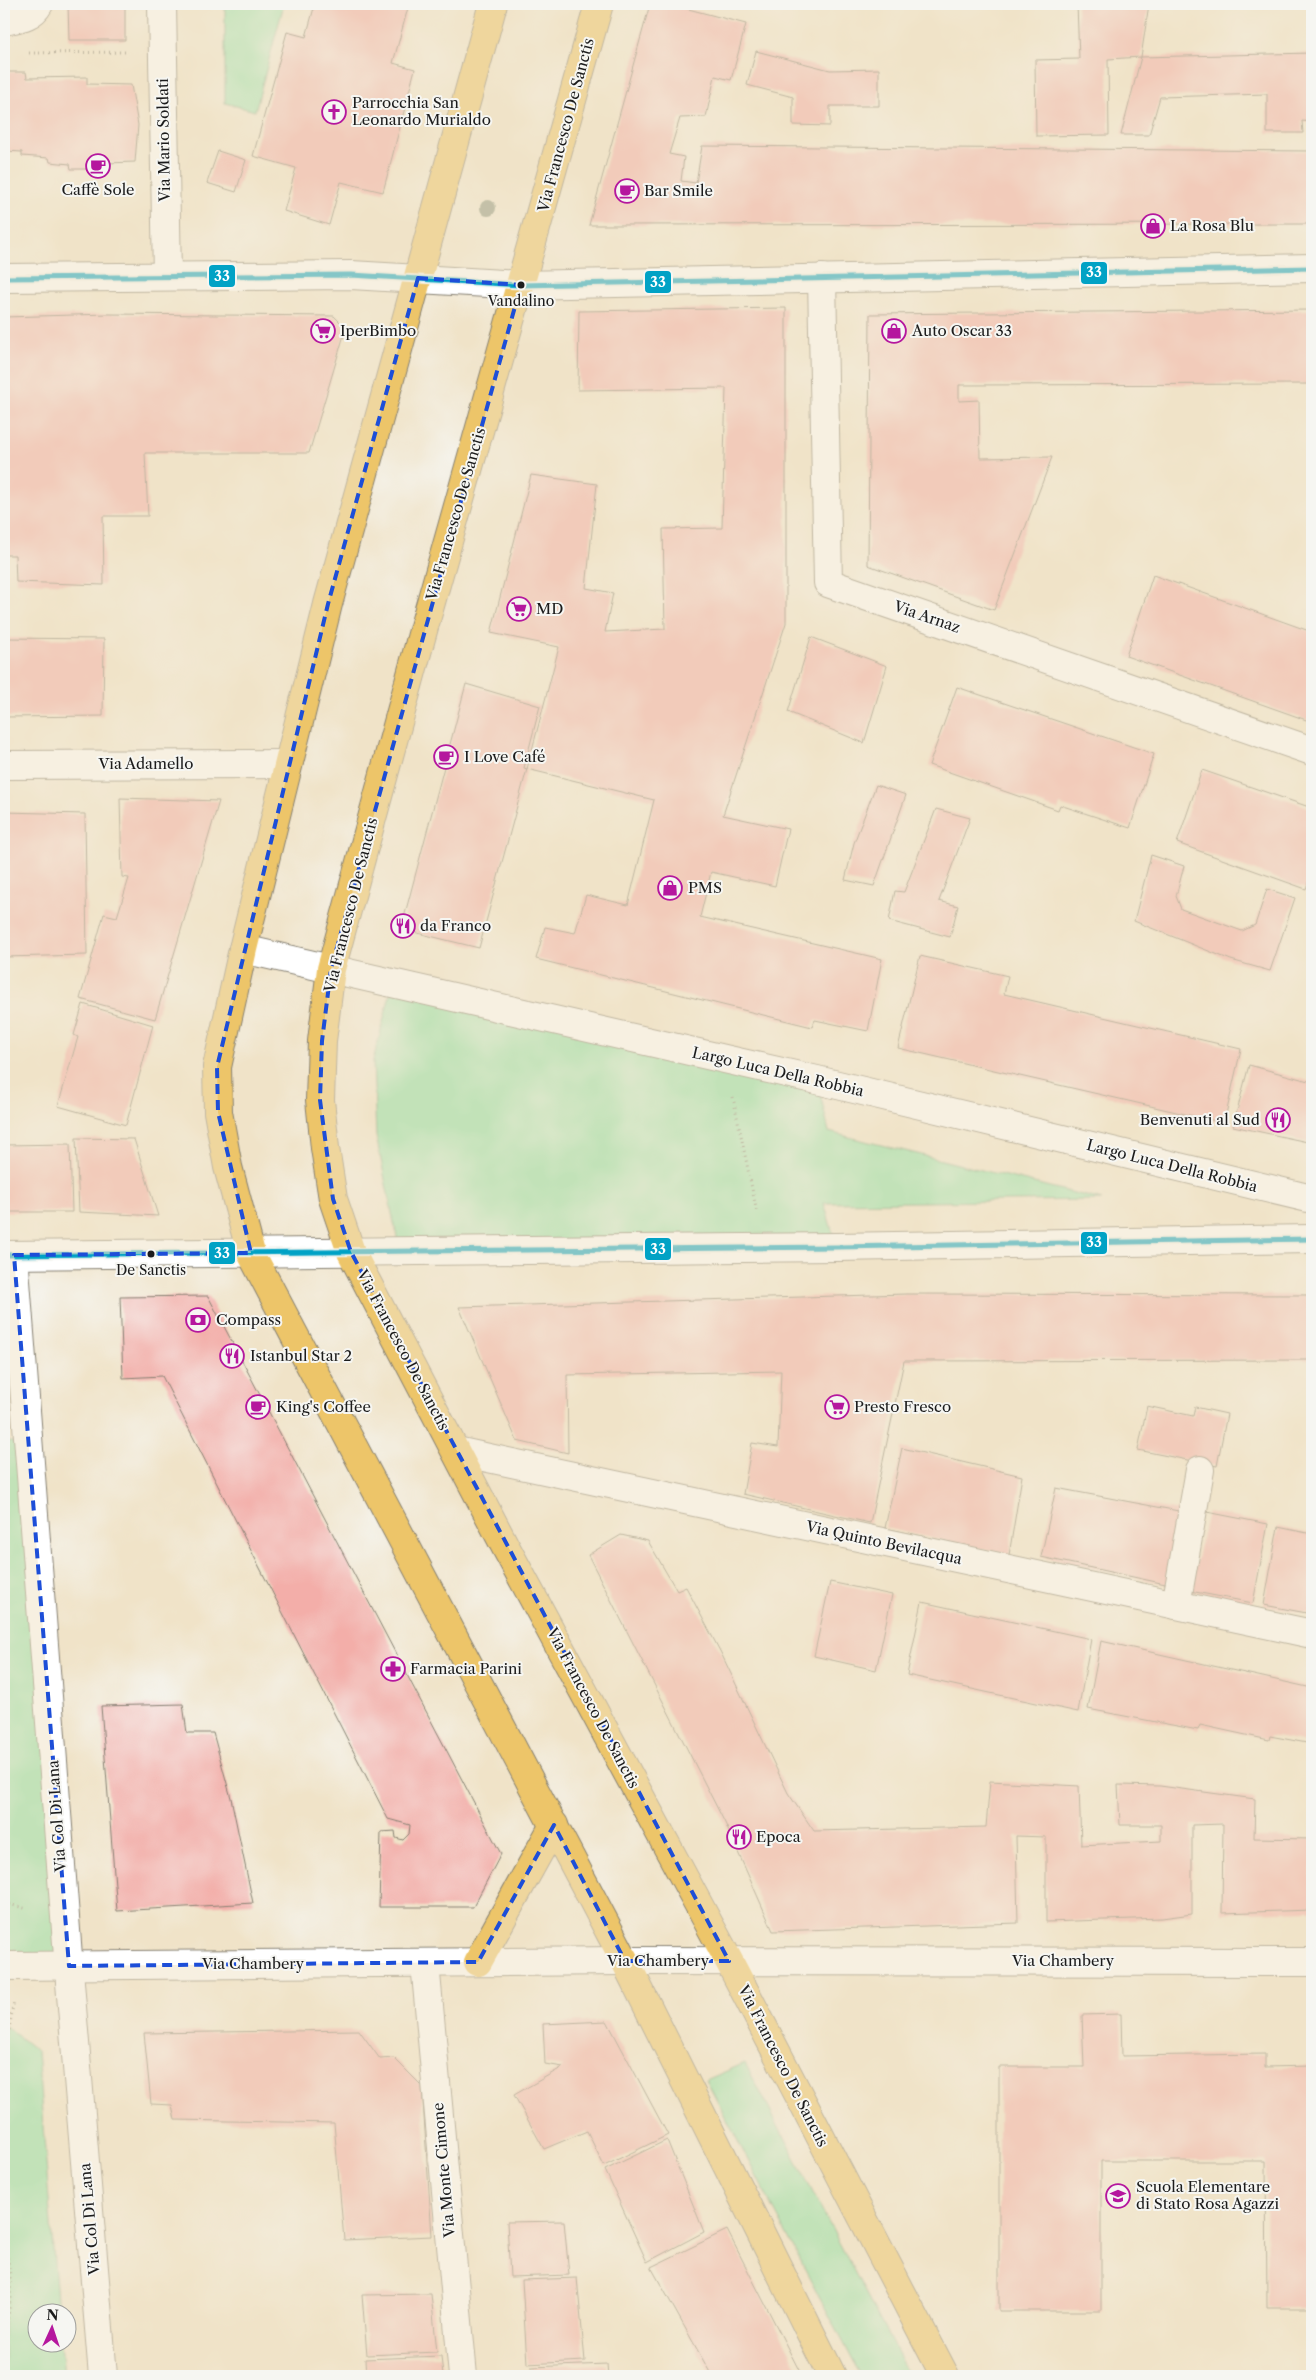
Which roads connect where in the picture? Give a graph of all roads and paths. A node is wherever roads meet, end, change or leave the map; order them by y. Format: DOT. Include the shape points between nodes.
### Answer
graph roads {
  1 [pos="39,4"];
  2 [pos="162,4"];
  3 [pos="493,4"];
  4 [pos="599,4"];
  5 [pos="4,21"];
  6 [pos="162,52"];
  7 [pos="24,53"];
  8 [pos="1312,268"];
  9 [pos="167,276"];
  10 [pos="4,278"];
  11 [pos="418,278"];
  12 [pos="822,278"];
  13 [pos="521,285"];
  14 [pos="1312,751"];
  15 [pos="288,764"];
  16 [pos="4,765"];
  17 [pos="243,949"];
  18 [pos="331,970"];
  19 [pos="725,1059"];
  20 [pos="1312,1199"];
  21 [pos="1312,1239"];
  22 [pos="764,1247"];
  23 [pos="351,1252"];
  24 [pos="251,1253"];
  25 [pos="9,1255"];
  26 [pos="456,1451"];
  27 [pos="1200,1470"];
  28 [pos="1176,1605"];
  29 [pos="1312,1634"];
  30 [pos="554,1825"];
  31 [pos="4,1903"];
  32 [pos="28,1909"];
  33 [pos="625,1961"];
  34 [pos="729,1961"];
  35 [pos="478,1962"];
  36 [pos="1312,1962"];
  37 [pos="425,1963"];
  38 [pos="11,1966"];
  39 [pos="69,1966"];
  40 [pos="4,2044"];
  41 [pos="4,2243"];
  42 [pos="4,2335"];
  43 [pos="103,2376"];
  44 [pos="463,2376"];
  45 [pos="832,2376"];
  46 [pos="945,2376"];
  1 -- 5 [label="street" via="35,11"];
  2 -- 6 [label="street, Via Mario Soldati"];
  3 -- 11 [label="main road"];
  4 -- 13 [label="main road, Via Francesco De Sanctis"];
  6 -- 7 [label="path"];
  6 -- 9 [label="street, Via Mario Soldati"];
  8 -- 12 [label="street"];
  9 -- 10 [label="street"];
  9 -- 11 [label="street"];
  11 -- 13 [label="street"];
  11 -- 15 [label="main road" via="328,604"];
  12 -- 13 [label="street"];
  12 -- 14 [label="street, Via Arnaz" via="828,582"];
  13 -- 18 [label="main road, Via Francesco De Sanctis"];
  15 -- 16 [label="street, Via Adamello"];
  15 -- 17 [label="main road"];
  17 -- 18 [label="street, Largo Luca Della Robbia"];
  17 -- 24 [label="main road" via="217,1067 218,1112 228,1167"];
  18 -- 19 [label="street, Largo Luca Della Robbia"];
  18 -- 23 [label="main road, Via Francesco De Sanctis" via="322,1041 320,1100 333,1199"];
  19 -- 20 [label="street, Largo Luca Della Robbia"];
  19 -- 22 [label="path"];
  21 -- 22 [label="street"];
  22 -- 23 [label="street"];
  23 -- 24 [label="street"];
  23 -- 26 [label="main road, Via Francesco De Sanctis"];
  24 -- 25 [label="street"];
  24 -- 30 [label="main road"];
  25 -- 39 [label="street, Via Col Di Lana"];
  26 -- 28 [label="street, Via Quinto Bevilacqua"];
  26 -- 34 [label="main road, Via Francesco De Sanctis"];
  27 -- 28 [label="street"];
  28 -- 29 [label="street, Via Quinto Bevilacqua"];
  30 -- 33 [label="main road"];
  30 -- 35 [label="main road"];
  31 -- 32 [label="path"];
  33 -- 34 [label="street, Via Chambery"];
  33 -- 35 [label="street, Via Chambery"];
  33 -- 45 [label="main road"];
  34 -- 36 [label="street, Via Chambery"];
  34 -- 46 [label="main road, Via Francesco De Sanctis"];
  35 -- 37 [label="street, Via Chambery"];
  37 -- 39 [label="street, Via Chambery"];
  37 -- 44 [label="street, Via Monte Cimone"];
  38 -- 39 [label="street, Via Chambery"];
  38 -- 40 [label="path" via="12,2016"];
  39 -- 43 [label="street, Via Col Di Lana"];
  41 -- 42 [label="path" via="9,2261 10,2311"];
}
